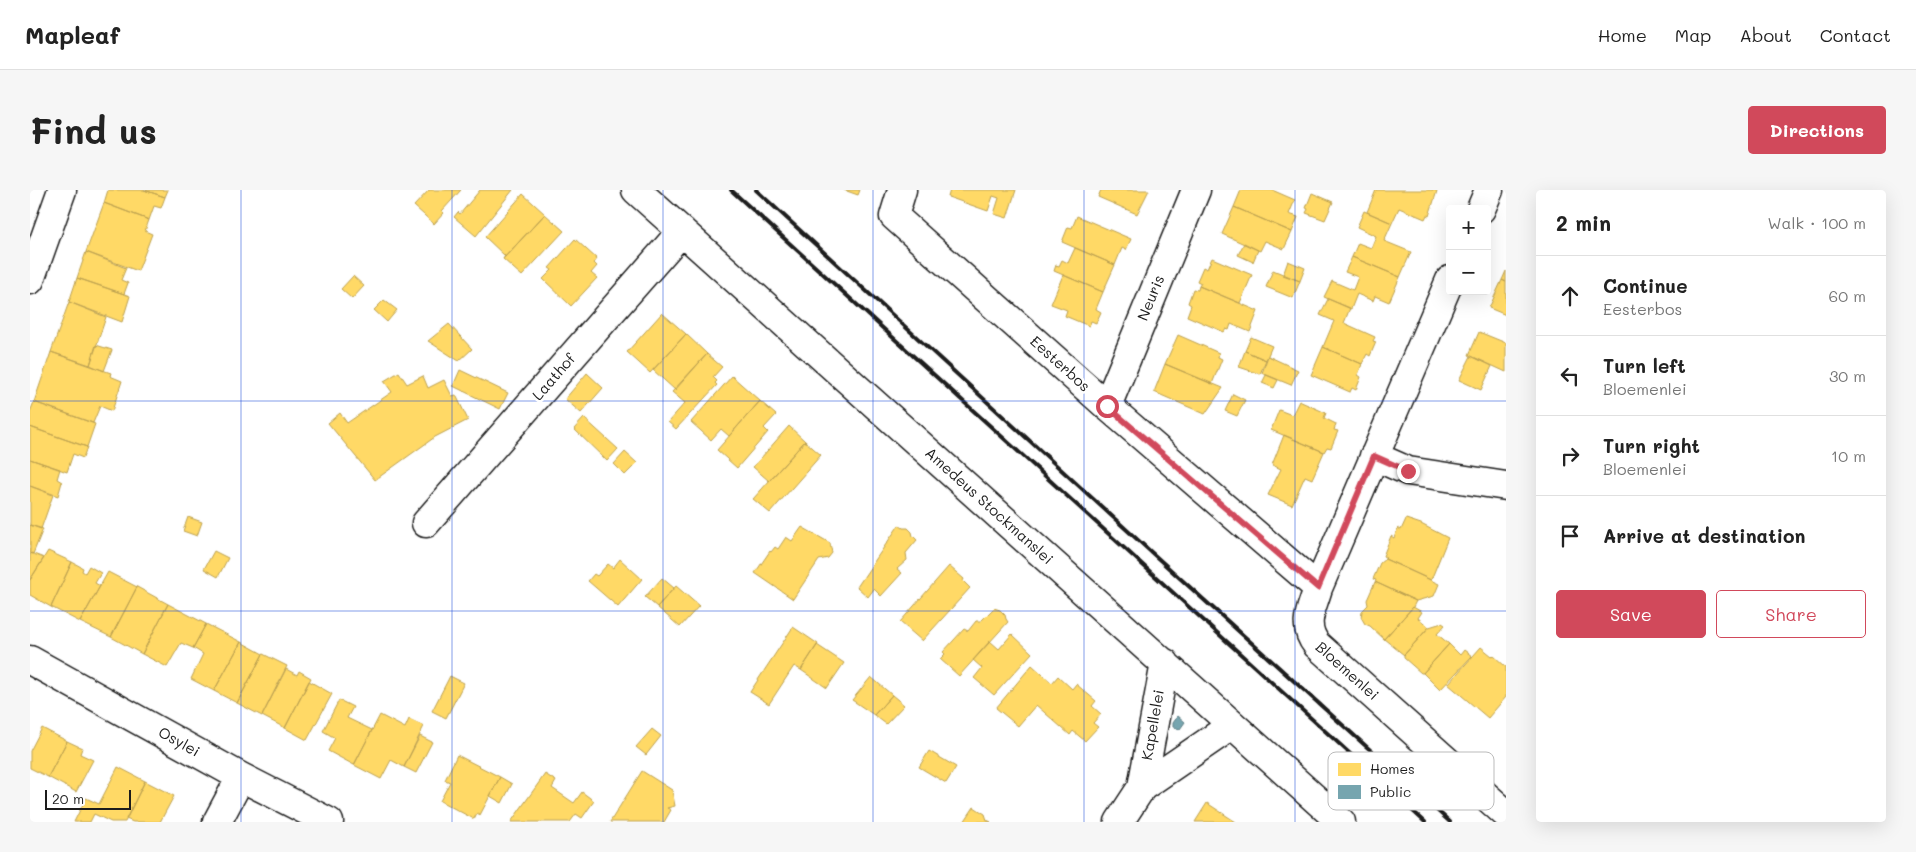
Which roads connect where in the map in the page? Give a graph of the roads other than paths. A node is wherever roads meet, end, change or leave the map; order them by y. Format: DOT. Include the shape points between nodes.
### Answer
graph roads {
  1 [pos="62,190"];
  2 [pos="636,190"];
  3 [pos="902,190"];
  4 [pos="1196,190"];
  5 [pos="1489,190"];
  6 [pos="1483,205"];
  7 [pos="682,231"];
  8 [pos="30,280"];
  9 [pos="1446,289"];
  10 [pos="1107,406"];
  11 [pos="1374,456"];
  12 [pos="1506,486"];
  13 [pos="426,523"];
  14 [pos="1318,588"];
  15 [pos="30,660"];
  16 [pos="1165,663"];
  17 [pos="1231,724"];
  18 [pos="1437,752"];
  19 [pos="241,777"];
  20 [pos="1142,787"];
  21 [pos="1494,803"];
  22 [pos="1506,814"];
  23 [pos="217,822"];
  24 [pos="329,822"];
  25 [pos="1119,822"];
  26 [pos="1341,822"];
  1 -- 8 [label="street"];
  2 -- 7 [label="street, Amedeus Stockmanslei"];
  3 -- 10 [label="street, Eesterbos" via="894,216"];
  4 -- 10 [label="street, Neuris"];
  5 -- 6 [label="street"];
  7 -- 13 [label="street, Laathof"];
  7 -- 16 [label="street, Amedeus Stockmanslei"];
  9 -- 11 [label="street, Bloemenlei"];
  10 -- 14 [label="street, Eesterbos"];
  11 -- 12 [label="street" via="1408,471"];
  11 -- 14 [label="street, Bloemenlei"];
  14 -- 18 [label="street, Bloemenlei" via="1308,622 1308,631 1317,645"];
  15 -- 19 [label="street, Osylei"];
  16 -- 17 [label="street, Amedeus Stockmanslei"];
  16 -- 20 [label="street, Kapellelei"];
  17 -- 20 [label="street, Kapellelei"];
  17 -- 26 [label="street, Amedeus Stockmanslei"];
  19 -- 23 [label="street"];
  19 -- 24 [label="street, Osylei"];
  20 -- 25 [label="street, Kapellelei"];
  21 -- 22 [label="street, Bloemenlei"];
}
